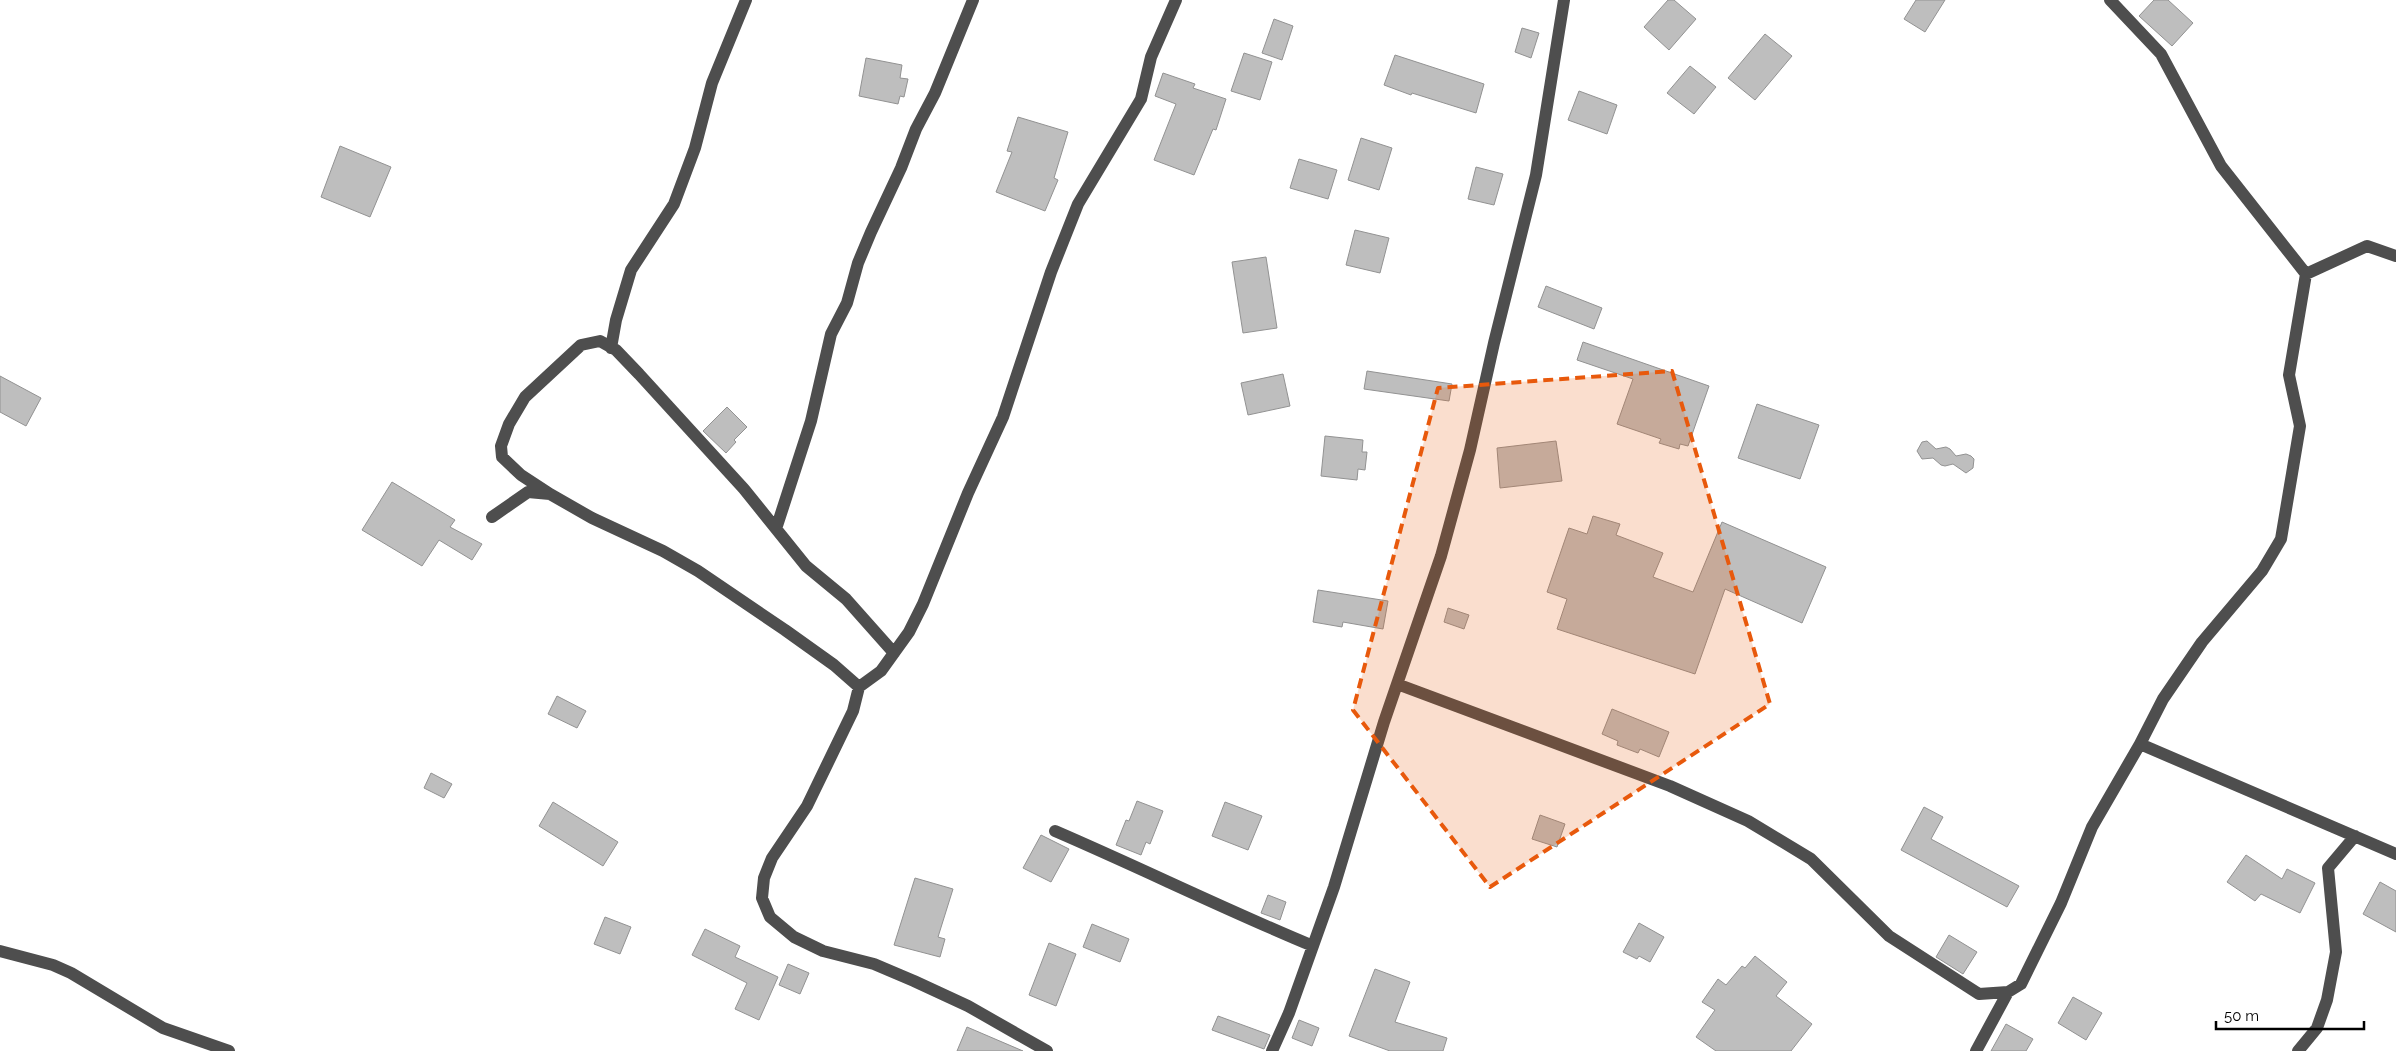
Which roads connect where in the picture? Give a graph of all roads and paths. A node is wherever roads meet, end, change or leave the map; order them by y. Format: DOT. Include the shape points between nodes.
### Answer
graph roads {
  1 [pos="746,0"];
  2 [pos="973,0"];
  3 [pos="1176,0"];
  4 [pos="1564,0"];
  5 [pos="2110,0"];
  6 [pos="2396,256"];
  7 [pos="2306,274"];
  8 [pos="611,348"];
  9 [pos="550,494"];
  10 [pos="492,517"];
  11 [pos="776,529"];
  12 [pos="894,653"];
  13 [pos="1397,684"];
  14 [pos="859,687"];
  15 [pos="2140,744"];
  16 [pos="1055,832"];
  17 [pos="2355,836"];
  18 [pos="2396,854"];
  19 [pos="1313,946"];
  20 [pos="0,951"];
  21 [pos="2008,992"];
  22 [pos="229,1051"];
  23 [pos="1048,1051"];
  24 [pos="1272,1051"];
  25 [pos="1976,1051"];
  26 [pos="2298,1051"];
  1 -- 8 [label="street" via="712,83 695,148 674,204 631,270"];
  2 -- 11 [label="street" via="858,263 847,303 831,334 811,421"];
  3 -- 12 [label="street" via="1151,57 1141,99 1078,204 1051,272 1003,417 923,604 910,632"];
  4 -- 13 [label="street" via="1536,175 1470,450 1441,556"];
  5 -- 7 [label="street" via="2161,54 2221,166"];
  6 -- 7 [label="street" via="2367,246"];
  7 -- 15 [label="street" via="2289,375 2300,426 2281,539 2262,570 2202,642 2163,699"];
  8 -- 9 [label="street" via="600,341 581,345 525,397 509,424 501,446 502,457 521,475"];
  8 -- 11 [label="street" via="718,459"];
  9 -- 10 [label="street" via="528,492"];
  9 -- 14 [label="street" via="698,571 834,665"];
  11 -- 12 [label="street" via="806,566 846,600"];
  12 -- 14 [label="street" via="882,671"];
  13 -- 19 [label="street"];
  13 -- 21 [label="street" via="1670,786 1748,821 1811,859 1889,936 1979,994"];
  14 -- 23 [label="street" via="853,711 807,806 772,858 764,878 762,898 770,917 794,937 823,951 874,964 914,981 968,1006"];
  15 -- 17 [label="street"];
  15 -- 21 [label="street" via="2092,827 2021,984"];
  16 -- 19 [label="street"];
  17 -- 18 [label="street"];
  17 -- 26 [label="street" via="2328,868 2336,952 2327,1000 2316,1028"];
  19 -- 24 [label="street"];
  20 -- 22 [label="street" via="53,965 163,1028"];
  21 -- 25 [label="street"];
}
